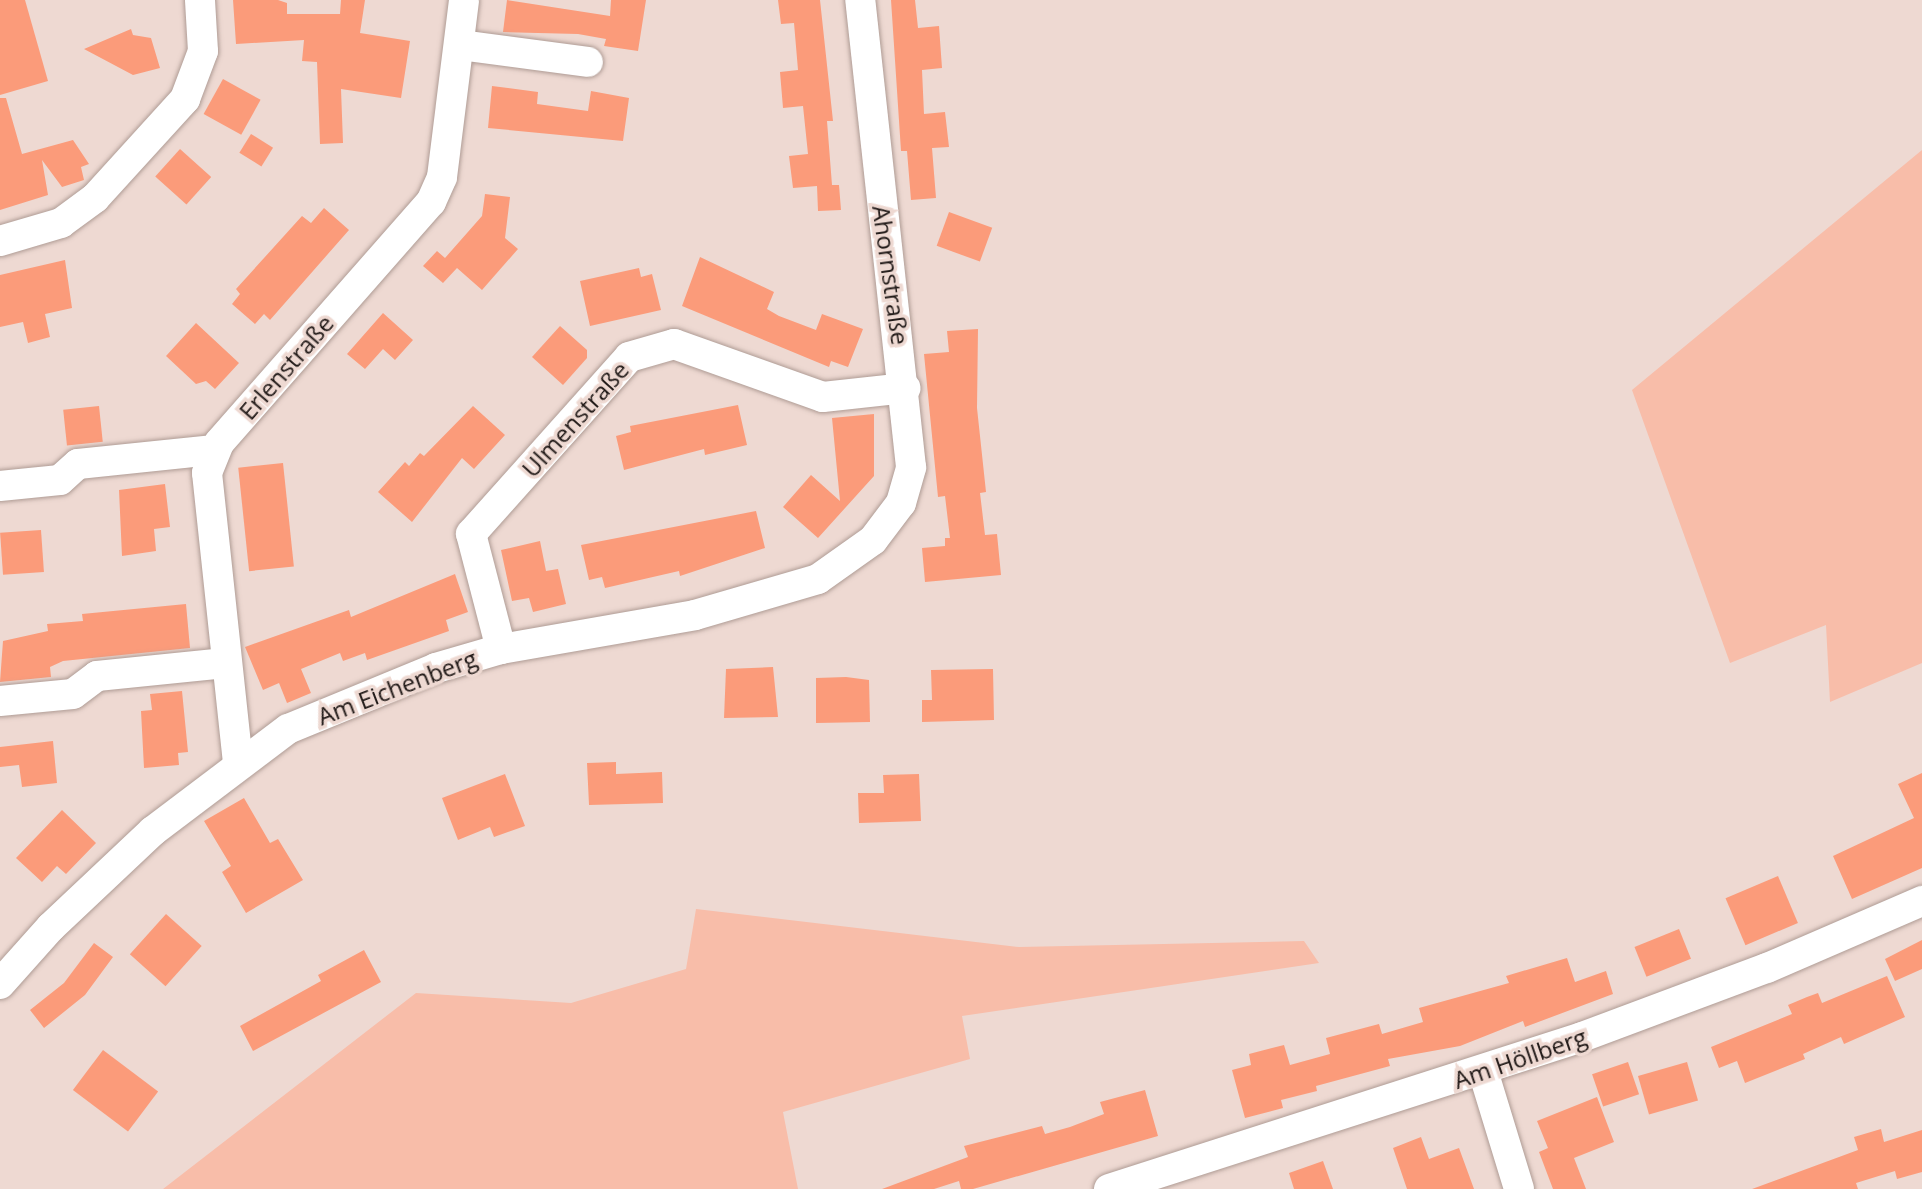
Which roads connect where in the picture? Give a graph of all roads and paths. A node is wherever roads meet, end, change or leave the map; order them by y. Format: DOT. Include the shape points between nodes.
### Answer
graph roads {
  1 [pos="200,0"];
  2 [pos="464,0"];
  3 [pos="860,0"];
  4 [pos="461,45"];
  5 [pos="588,62"];
  6 [pos="0,241"];
  7 [pos="906,388"];
  8 [pos="214,450"];
  9 [pos="0,486"];
  10 [pos="873,540"];
  11 [pos="501,649"];
  12 [pos="225,663"];
  13 [pos="0,701"];
  14 [pos="238,763"];
  15 [pos="1922,901"];
  16 [pos="0,984"];
  17 [pos="1483,1071"];
  18 [pos="1109,1189"];
  19 [pos="1519,1189"];
  1 -- 6 [label="street" via="205,32 195,79 147,145 95,198 61,223"];
  2 -- 4 [label="street, Erlenstraße"];
  3 -- 7 [label="street, Ahornstraße"];
  4 -- 5 [label="street"];
  4 -- 8 [label="street, Erlenstraße" via="442,177 431,202"];
  7 -- 10 [label="street, Ahornstraße" via="911,467 901,503"];
  7 -- 11 [label="street, Ulmenstraße" via="823,397 674,344 629,357 471,534"];
  8 -- 9 [label="street" via="78,464 60,480"];
  8 -- 12 [label="street" via="207,473"];
  10 -- 11 [label="street, Am Eichenberg" via="818,579 695,615"];
  11 -- 14 [label="street, Am Eichenberg" via="436,668 288,729"];
  12 -- 13 [label="street" via="97,676 73,694"];
  12 -- 14 [label="street"];
  14 -- 16 [label="street, Am Eichenberg" via="153,831 51,927"];
  15 -- 17 [label="street, Am Höllberg" via="1767,968"];
  17 -- 18 [label="street, Am Höllberg"];
  17 -- 19 [label="street"];
}
